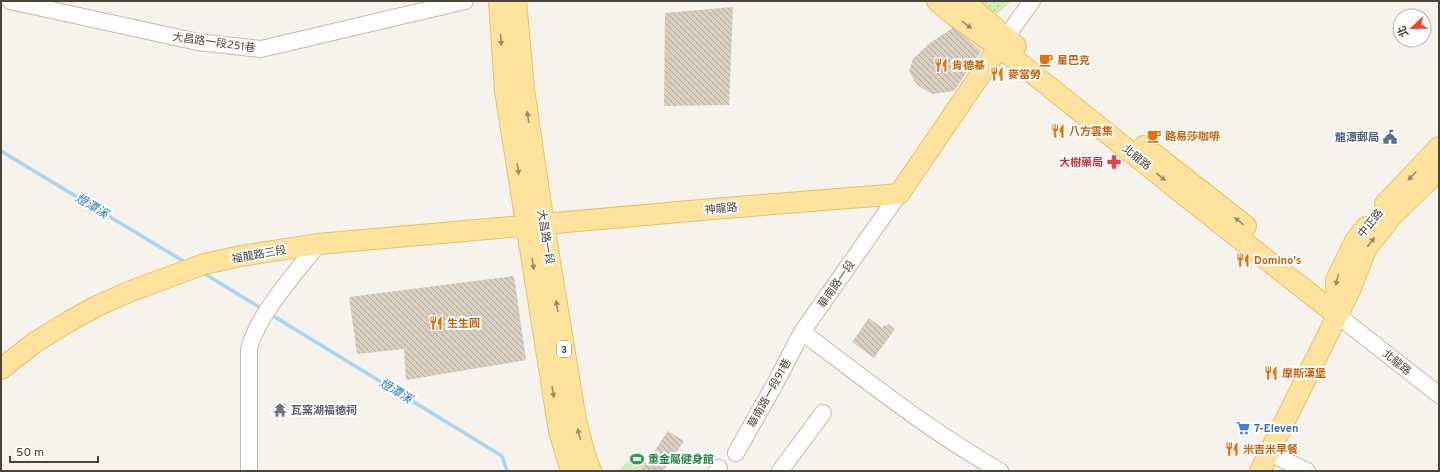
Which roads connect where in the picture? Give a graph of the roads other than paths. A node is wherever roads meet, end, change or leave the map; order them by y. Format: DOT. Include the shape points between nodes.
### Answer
graph roads {
  1 [pos="10,1"];
  2 [pos="465,1"];
  3 [pos="499,1"];
  4 [pos="516,1"];
  5 [pos="937,1"];
  6 [pos="964,1"];
  7 [pos="1032,1"];
  8 [pos="1002,43"];
  9 [pos="1439,147"];
  10 [pos="1439,170"];
  11 [pos="899,194"];
  12 [pos="535,225"];
  13 [pos="318,244"];
  14 [pos="1337,315"];
  15 [pos="802,332"];
  16 [pos="1,369"];
  17 [pos="1439,395"];
  18 [pos="823,413"];
  19 [pos="736,453"];
  20 [pos="1269,453"];
  21 [pos="248,471"];
  22 [pos="572,471"];
  23 [pos="591,471"];
  24 [pos="780,471"];
  25 [pos="1000,471"];
  26 [pos="1260,471"];
  27 [pos="1307,471"];
  1 -- 2 [label="street, 大昌路一段251巷" via="198,42 261,49"];
  3 -- 12 [label="main road, 大昌路一段 / 3, one-way" via="505,91"];
  12 -- 4 [label="main road, 大昌路一段 / 3, one-way"];
  5 -- 8 [label="main road, 北龍路, one-way" via="955,16"];
  6 -- 8 [label="main road, 北龍路"];
  7 -- 8 [label="street"];
  8 -- 11 [label="main road, 華南路一段"];
  8 -- 14 [label="main road, 北龍路" via="1018,62"];
  9 -- 14 [label="main road, 中正路, one-way" via="1355,241 1336,280"];
  14 -- 10 [label="main road, 中正路, one-way" via="1366,250 1392,216"];
  11 -- 12 [label="main road, 神龍路"];
  11 -- 15 [label="street, 華南路一段"];
  12 -- 13 [label="main road, 福龍路三段"];
  12 -- 22 [label="main road, 大昌路一段 / 3, one-way" via="559,431"];
  23 -- 12 [label="main road, 大昌路一段 / 3, one-way" via="576,420"];
  13 -- 16 [label="main road, 福龍路三段" via="204,264 131,291 68,322"];
  13 -- 21 [label="street" via="274,301 252,338 249,349"];
  14 -- 17 [label="street, 北龍路"];
  14 -- 20 [label="main road, 中正路"];
  15 -- 19 [label="street, 華南路一段91巷"];
  15 -- 25 [label="street" via="902,407"];
  18 -- 24 [label="street"];
  20 -- 26 [label="main road, 中正路"];
  20 -- 27 [label="street"];
}
